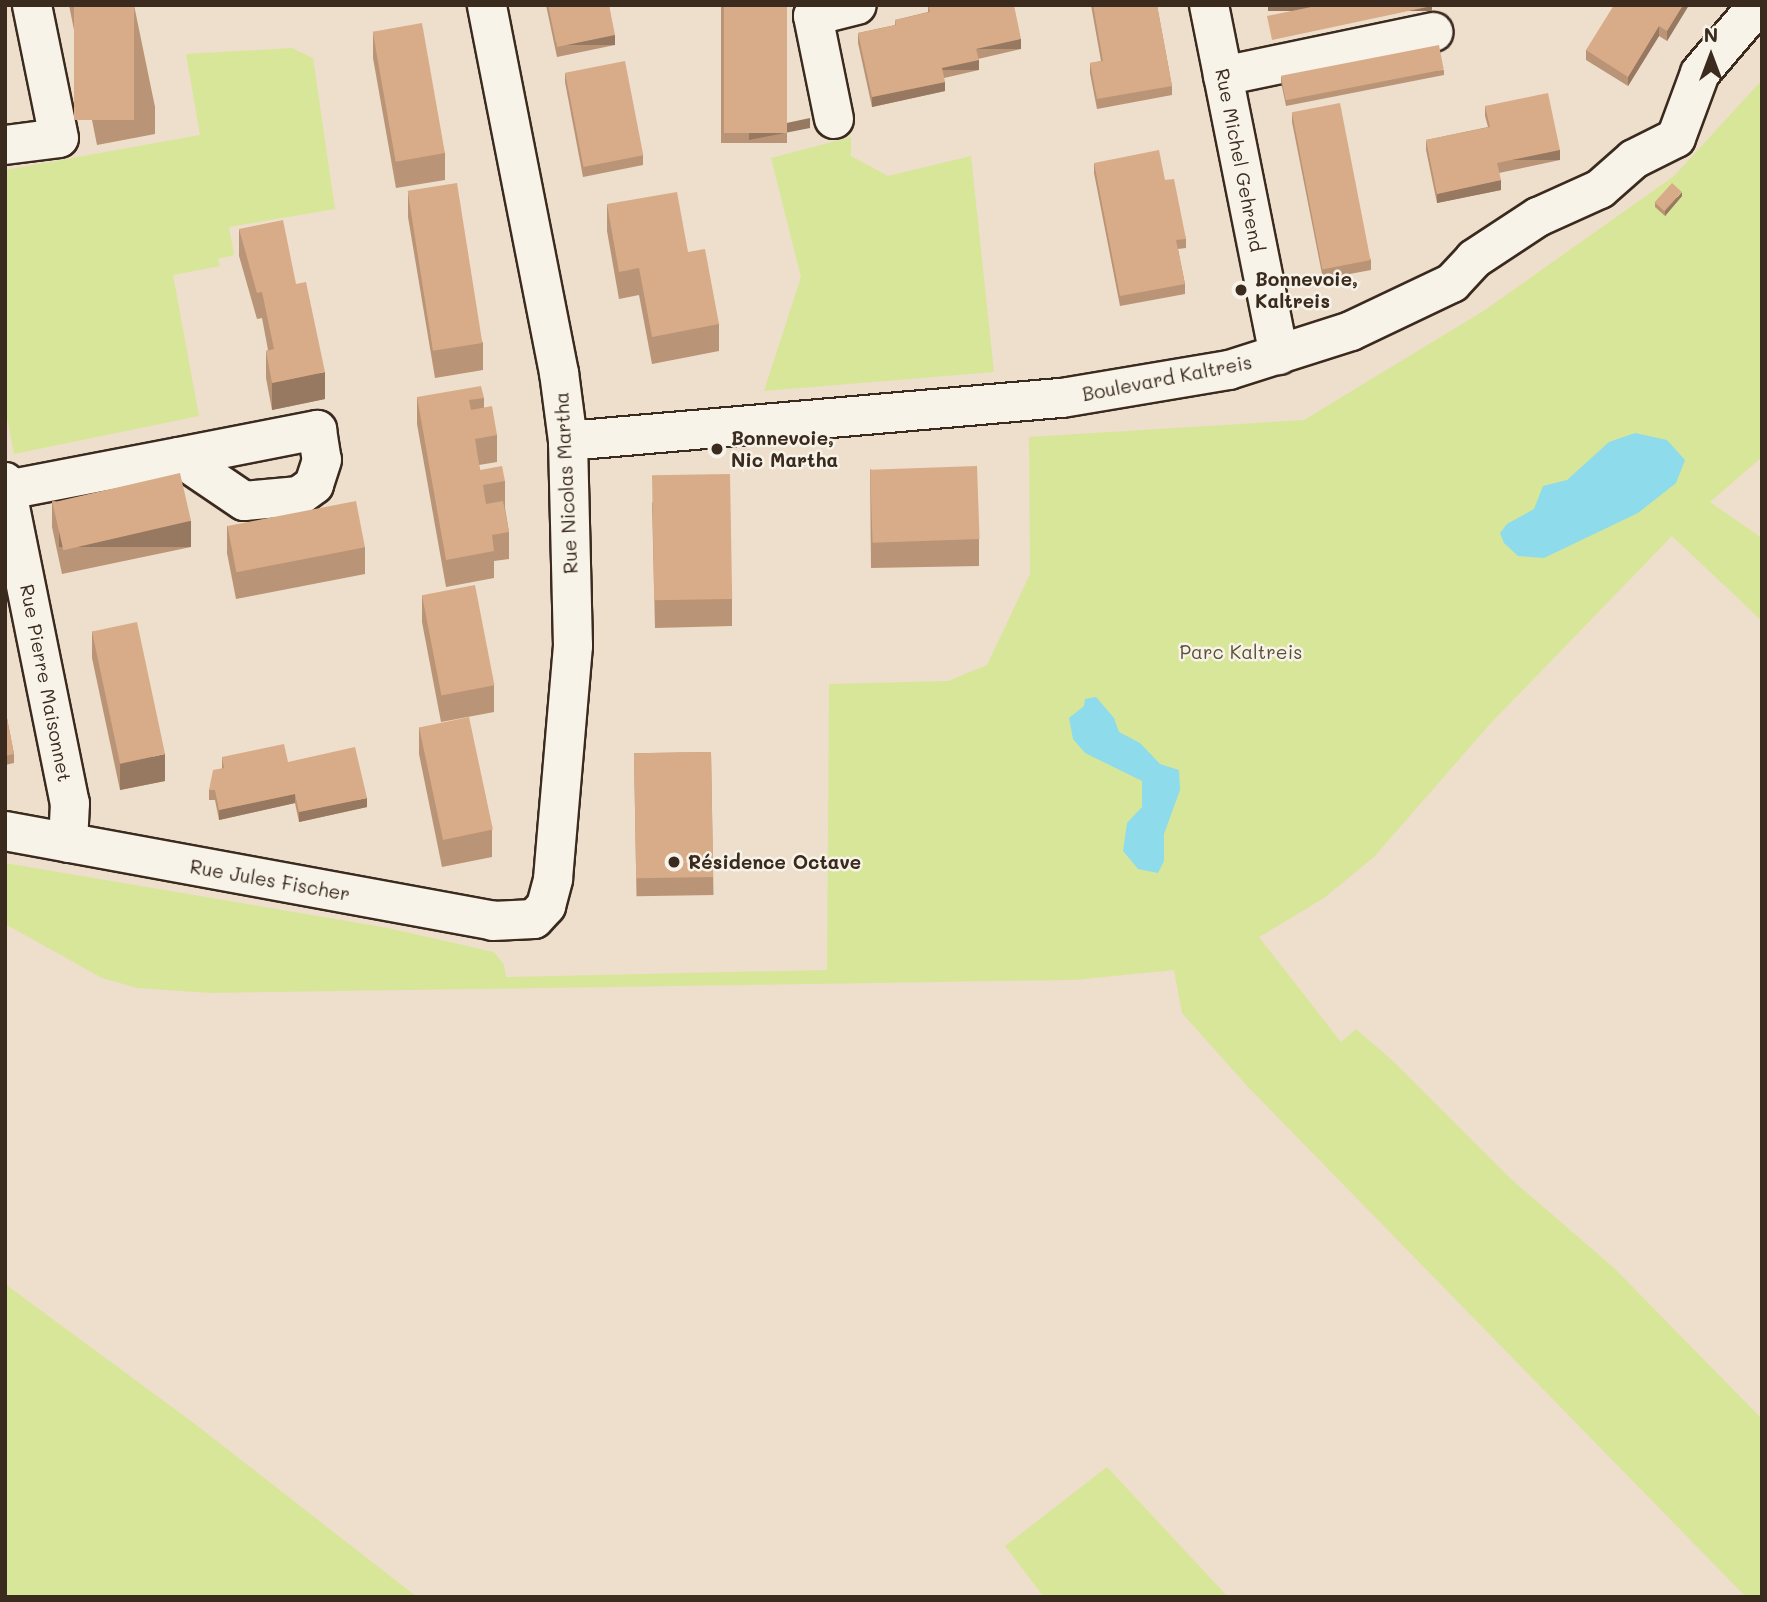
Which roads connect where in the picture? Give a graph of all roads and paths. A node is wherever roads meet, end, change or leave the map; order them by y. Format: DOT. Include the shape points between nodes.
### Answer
graph roads {
  1 [pos="32,5"];
  2 [pos="487,5"];
  3 [pos="857,5"];
  4 [pos="1209,5"];
  5 [pos="1758,5"];
  6 [pos="812,11"];
  7 [pos="1433,32"];
  8 [pos="1223,76"];
  9 [pos="834,119"];
  10 [pos="5,145"];
  11 [pos="1279,355"];
  12 [pos="568,441"];
  13 [pos="179,457"];
  14 [pos="6,486"];
  15 [pos="5,831"];
  16 [pos="68,843"];
  17 [pos="534,919"];
  1 -- 10 [label="street" via="59,138"];
  2 -- 12 [label="street, Rue Nicolas Martha" via="540,268"];
  3 -- 6 [label="street"];
  4 -- 8 [label="street, Rue Michel Gehrend"];
  5 -- 11 [label="street, Boulevard Kaltreis" via="1700,74 1676,138 1633,159 1601,190 1538,217 1474,259 1452,283 1351,331"];
  6 -- 9 [label="street"];
  7 -- 8 [label="street"];
  8 -- 11 [label="street, Rue Michel Gehrend"];
  11 -- 12 [label="street, Boulevard Kaltreis" via="1229,370 1062,398"];
  12 -- 17 [label="street, Rue Nicolas Martha" via="570,700 553,879 546,906"];
  13 -- 14 [label="street"];
  14 -- 16 [label="street, Rue Pierre Maisonnet" via="70,803"];
  15 -- 16 [label="street, Rue Jules Fischer"];
  16 -- 17 [label="street, Rue Jules Fischer" via="493,921"];
}
